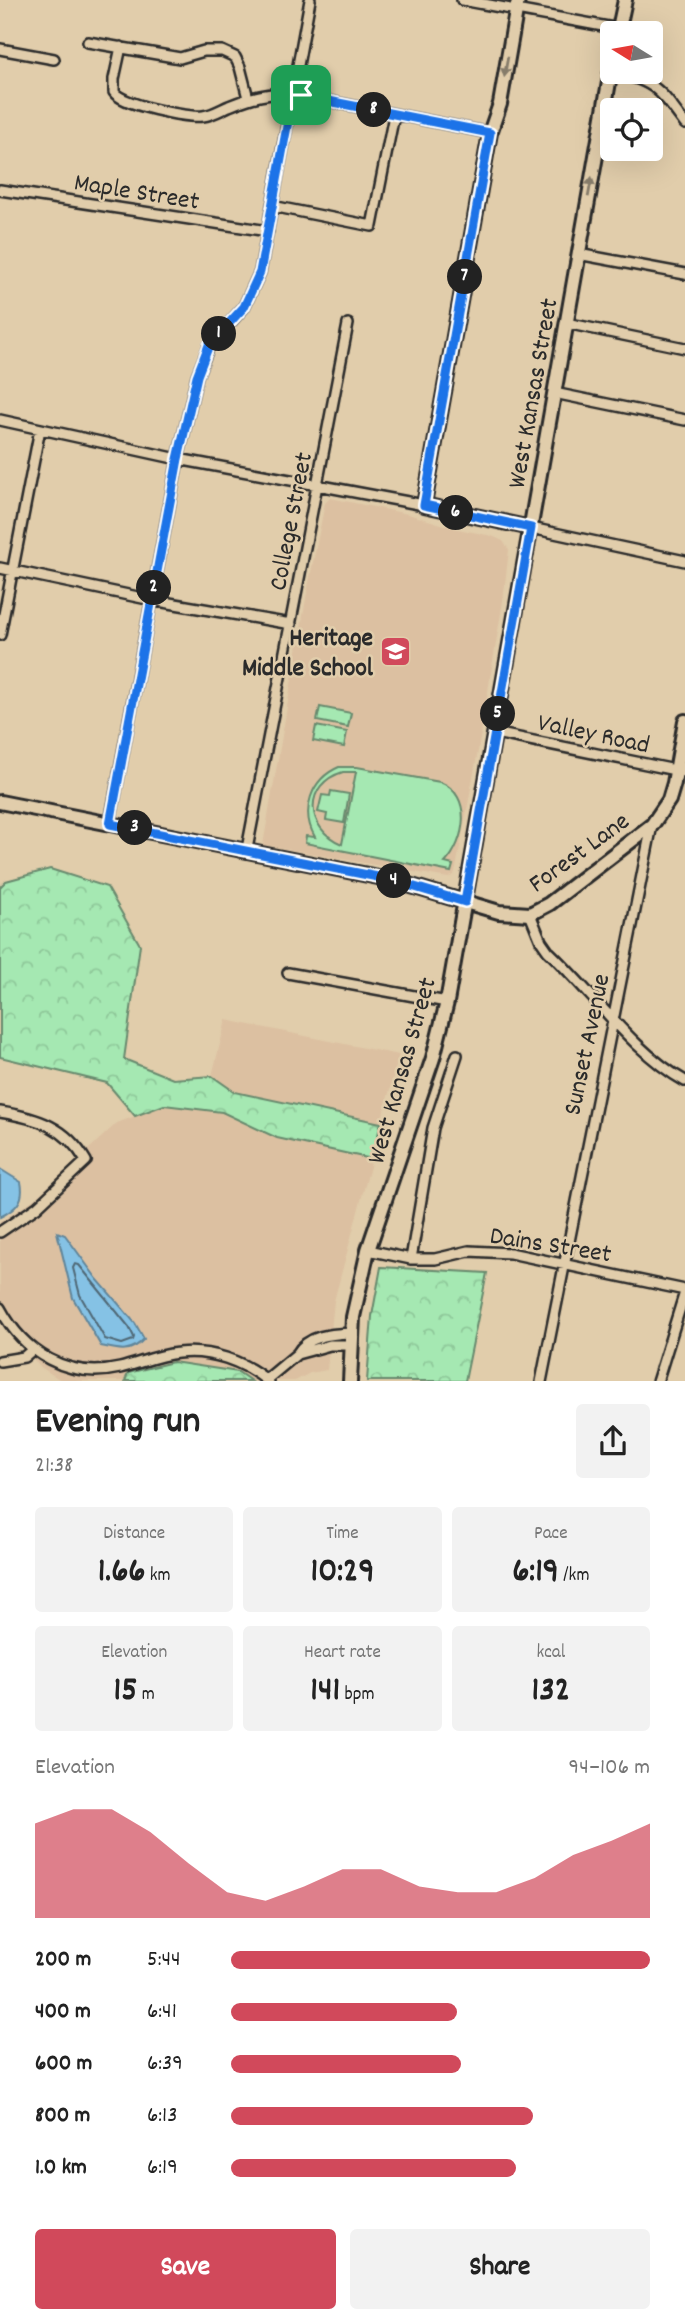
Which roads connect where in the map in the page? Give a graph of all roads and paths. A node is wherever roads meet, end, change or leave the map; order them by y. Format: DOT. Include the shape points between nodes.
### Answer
graph roads {
  1 [pos="310,0"];
  2 [pos="462,0"];
  3 [pos="625,0"];
  4 [pos="517,5"];
  5 [pos="621,21"];
  6 [pos="600,26"];
  7 [pos="88,42"];
  8 [pos="121,47"];
  9 [pos="0,49"];
  10 [pos="54,60"];
  11 [pos="609,84"];
  12 [pos="651,84"];
  13 [pos="293,94"];
  14 [pos="248,98"];
  15 [pos="394,115"];
  16 [pos="685,124"];
  17 [pos="490,133"];
  18 [pos="0,190"];
  19 [pos="272,206"];
  20 [pos="268,231"];
  21 [pos="578,254"];
  22 [pos="685,274"];
  23 [pos="566,323"];
  24 [pos="348,324"];
  25 [pos="685,348"];
  26 [pos="554,393"];
  27 [pos="0,420"];
  28 [pos="685,420"];
  29 [pos="40,429"];
  30 [pos="178,459"];
  31 [pos="317,485"];
  32 [pos="424,505"];
  33 [pos="531,528"];
  34 [pos="685,561"];
  35 [pos="0,568"];
  36 [pos="13,570"];
  37 [pos="152,600"];
  38 [pos="291,624"];
  39 [pos="0,635"];
  40 [pos="685,721"];
  41 [pos="495,733"];
  42 [pos="681,771"];
  43 [pos="0,802"];
  44 [pos="110,824"];
  45 [pos="652,825"];
  46 [pos="247,849"];
  47 [pos="465,902"];
  48 [pos="530,914"];
  49 [pos="288,973"];
  50 [pos="447,1002"];
  51 [pos="614,1019"];
  52 [pos="457,1055"];
  53 [pos="685,1081"];
  54 [pos="0,1112"];
  55 [pos="0,1232"];
  56 [pos="368,1250"];
  57 [pos="411,1259"];
  58 [pos="564,1263"];
  59 [pos="685,1291"];
  60 [pos="0,1307"];
  61 [pos="351,1339"];
  62 [pos="32,1350"];
  63 [pos="0,1361"];
  64 [pos="110,1369"];
  65 [pos="268,1380"];
  66 [pos="111,1381"];
  67 [pos="350,1381"];
  68 [pos="541,1381"];
  69 [pos="657,1381"];
  1 -- 13 [label="street"];
  2 -- 4 [label="street"];
  3 -- 5 [label="street"];
  4 -- 6 [label="street"];
  4 -- 17 [label="street, one-way"];
  7 -- 8 [label="street"];
  8 -- 14 [label="street" via="180,58 222,51 235,57 240,66"];
  8 -- 14 [label="street" via="114,92 125,102 194,117"];
  9 -- 10 [label="street"];
  21 -- 11 [label="street, West Kansas Street, one-way"];
  12 -- 16 [label="street"];
  13 -- 14 [label="street"];
  13 -- 15 [label="street"];
  13 -- 19 [label="street"];
  15 -- 17 [label="street"];
  15 -- 19 [label="street" via="372,226"];
  17 -- 32 [label="street"];
  18 -- 20 [label="street, Maple Street"];
  19 -- 20 [label="street"];
  20 -- 30 [label="street" via="260,272 244,307 209,345 200,365"];
  21 -- 22 [label="street"];
  21 -- 23 [label="street, West Kansas Street"];
  23 -- 25 [label="street"];
  23 -- 26 [label="street, West Kansas Street"];
  24 -- 31 [label="street, College Street"];
  26 -- 28 [label="street"];
  26 -- 33 [label="street, West Kansas Street"];
  27 -- 29 [label="street"];
  29 -- 30 [label="street"];
  29 -- 36 [label="street"];
  30 -- 31 [label="street"];
  30 -- 37 [label="street"];
  31 -- 32 [label="street"];
  31 -- 38 [label="street, College Street"];
  32 -- 33 [label="street"];
  33 -- 34 [label="street"];
  33 -- 41 [label="street, West Kansas Street"];
  35 -- 36 [label="street"];
  36 -- 37 [label="street"];
  36 -- 39 [label="street"];
  37 -- 38 [label="street"];
  37 -- 44 [label="street"];
  38 -- 46 [label="street, College Street"];
  40 -- 42 [label="street, Sunset Avenue"];
  41 -- 42 [label="street, Valley Road"];
  41 -- 47 [label="street, West Kansas Street"];
  42 -- 45 [label="street, Sunset Avenue"];
  43 -- 44 [label="street"];
  44 -- 46 [label="street"];
  45 -- 48 [label="street, Forest Lane"];
  45 -- 51 [label="street, Sunset Avenue"];
  46 -- 47 [label="street" via="388,879"];
  47 -- 48 [label="street" via="499,912"];
  47 -- 50 [label="street, West Kansas Street"];
  48 -- 51 [label="street" via="548,951"];
  49 -- 50 [label="street"];
  50 -- 56 [label="street, West Kansas Street" via="433,1058"];
  51 -- 53 [label="street"];
  51 -- 58 [label="street, Sunset Avenue"];
  52 -- 57 [label="street" via="433,1128"];
  54 -- 55 [label="street" via="49,1125 77,1145 86,1161 37,1207"];
  56 -- 57 [label="street, Dains Street"];
  56 -- 61 [label="street, West Kansas Street"];
  57 -- 58 [label="street, Dains Street" via="469,1251"];
  58 -- 59 [label="street, Dains Street"];
  58 -- 68 [label="street, Sunset Avenue"];
  59 -- 69 [label="street"];
  60 -- 62 [label="street"];
  61 -- 65 [label="street" via="333,1334 312,1340"];
  61 -- 67 [label="street, West Kansas Street"];
  62 -- 63 [label="street" via="24,1357"];
  62 -- 64 [label="street" via="65,1366"];
  64 -- 65 [label="street" via="192,1352 219,1355"];
  64 -- 66 [label="street"];
}
